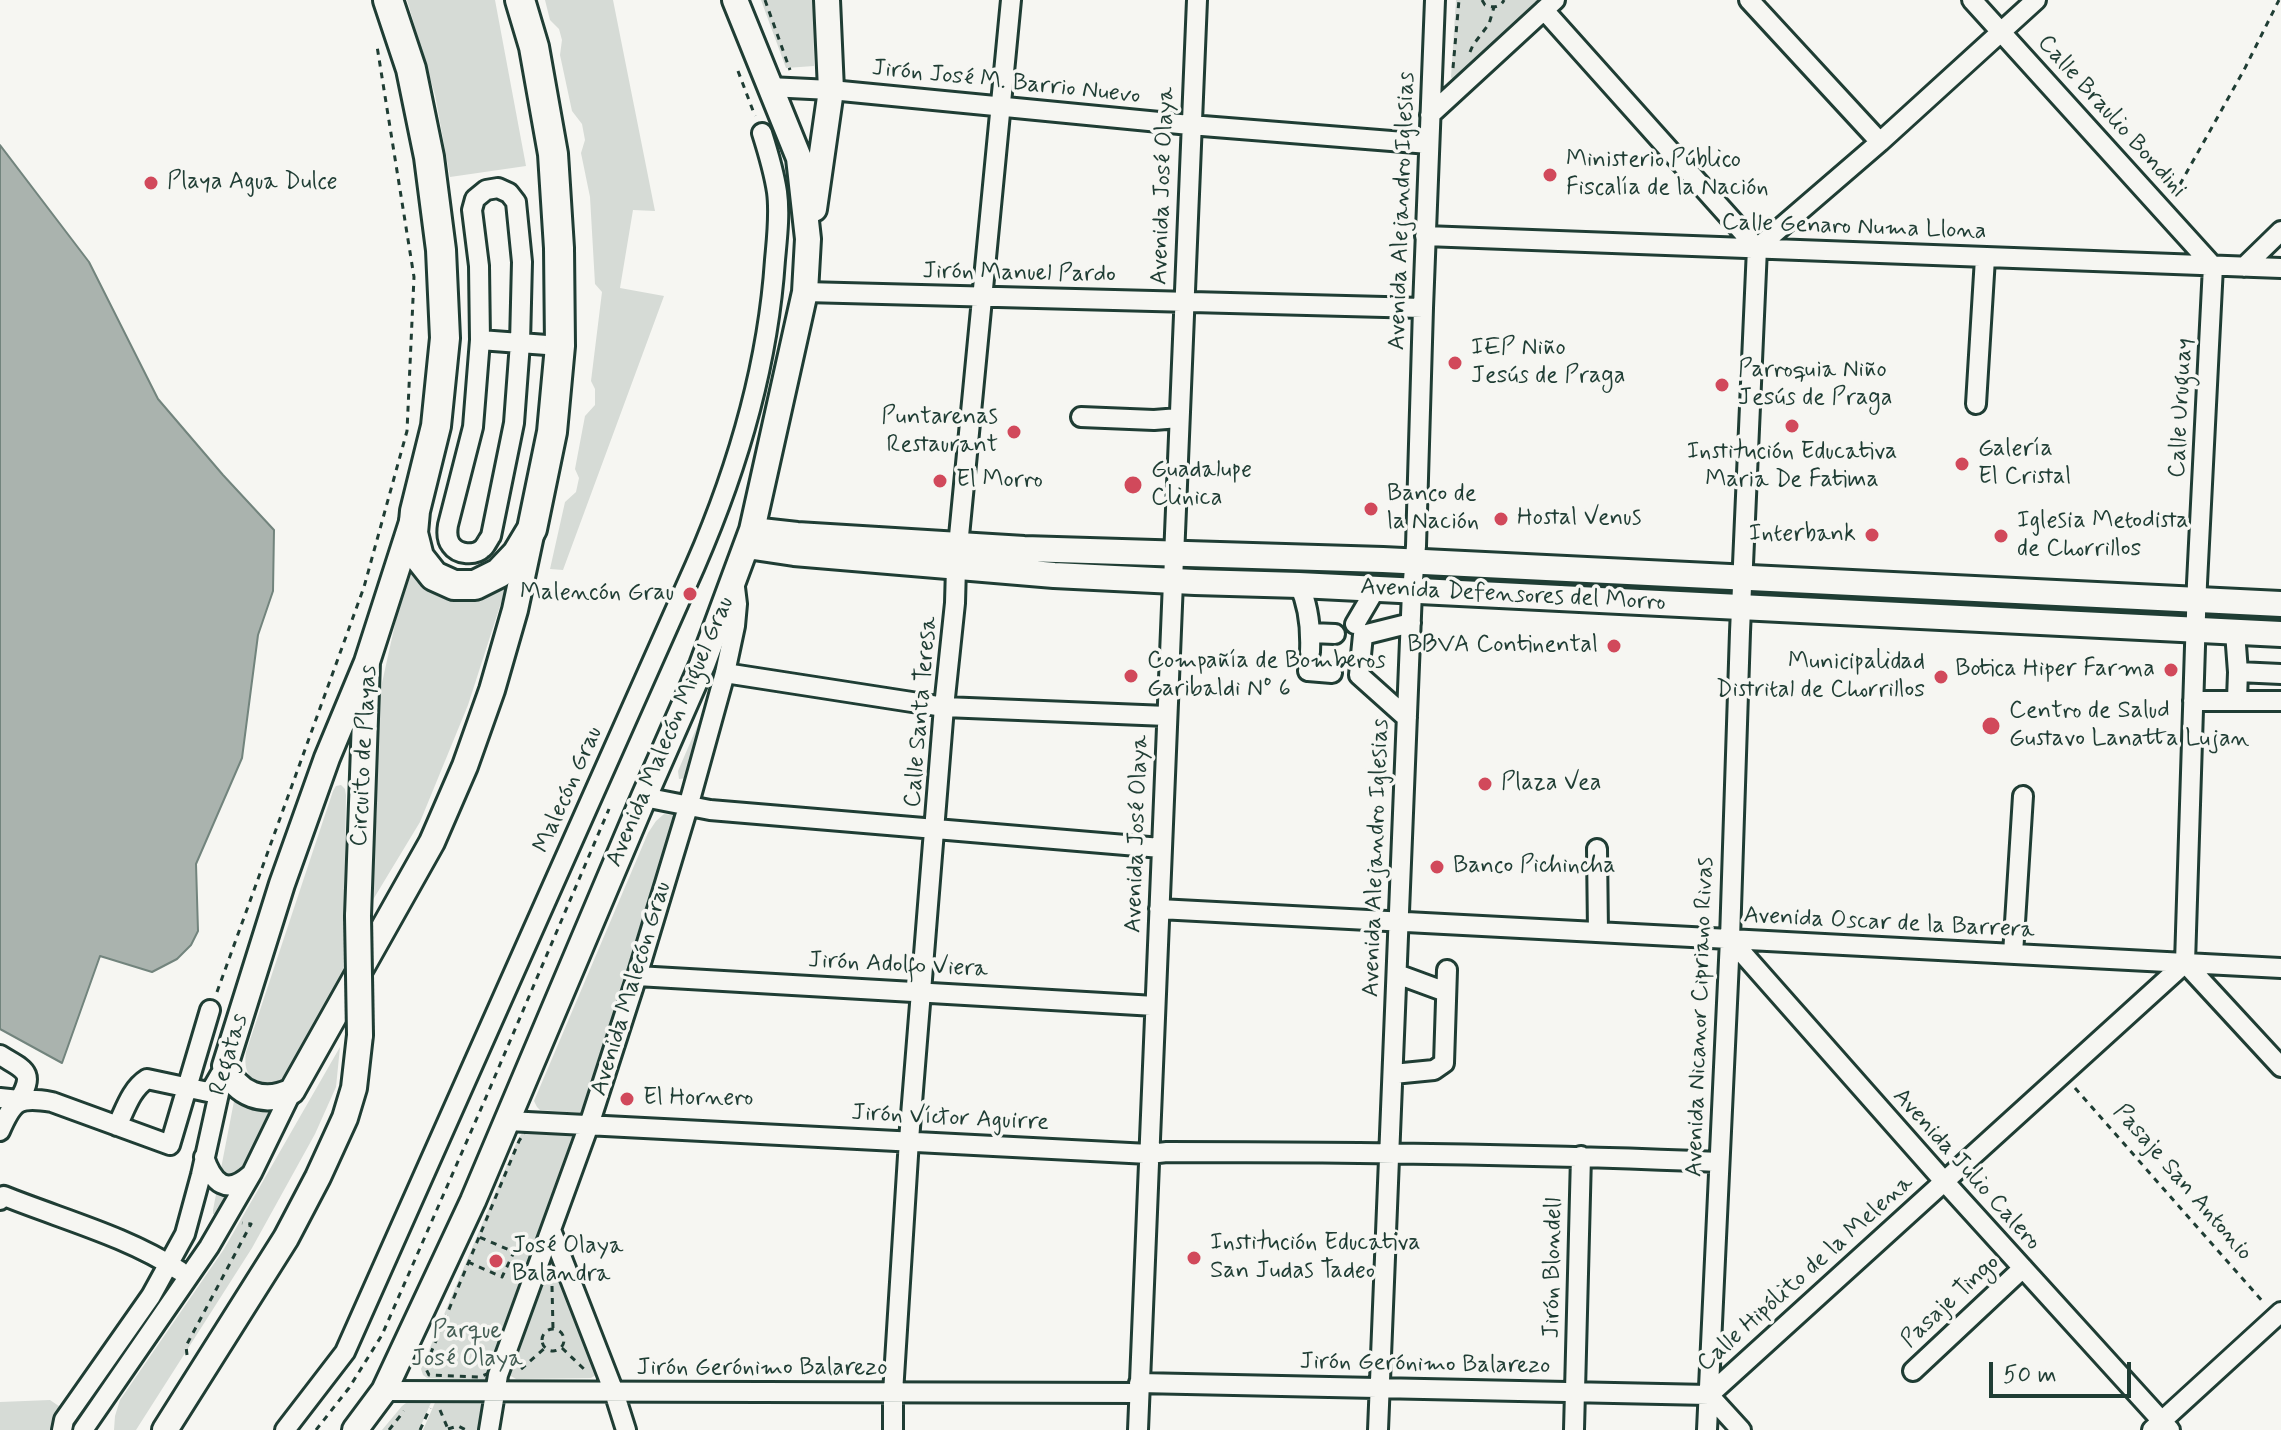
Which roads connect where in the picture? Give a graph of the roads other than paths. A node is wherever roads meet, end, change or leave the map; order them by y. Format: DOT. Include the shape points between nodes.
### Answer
graph roads {
  1 [pos="388,0"];
  2 [pos="520,0"];
  3 [pos="735,0"];
  4 [pos="827,0"];
  5 [pos="1011,0"];
  6 [pos="1197,0"];
  7 [pos="1435,0"];
  8 [pos="1749,0"];
  9 [pos="1972,0"];
  10 [pos="2036,0"];
  11 [pos="1550,5"];
  12 [pos="2001,31"];
  13 [pos="769,87"];
  14 [pos="831,90"];
  15 [pos="1002,107"];
  16 [pos="1430,115"];
  17 [pos="1190,125"];
  18 [pos="762,133"];
  19 [pos="1880,142"];
  20 [pos="1429,144"];
  21 [pos="2281,231"];
  22 [pos="1425,236"];
  23 [pos="808,239"];
  24 [pos="1757,248"];
  25 [pos="1985,258"];
  26 [pos="2213,266"];
  27 [pos="2244,267"];
  28 [pos="2281,268"];
  29 [pos="805,292"];
  30 [pos="982,297"];
  31 [pos="1183,302"];
  32 [pos="1423,308"];
  33 [pos="480,340"];
  34 [pos="520,343"];
  35 [pos="560,346"];
  36 [pos="1976,404"];
  37 [pos="1081,417"];
  38 [pos="1179,418"];
  39 [pos="415,511"];
  40 [pos="532,529"];
  41 [pos="749,538"];
  42 [pos="1173,554"];
  43 [pos="958,556"];
  44 [pos="1415,562"];
  45 [pos="1742,577"];
  46 [pos="734,579"];
  47 [pos="1173,581"];
  48 [pos="1299,585"];
  49 [pos="1375,590"];
  50 [pos="1412,591"];
  51 [pos="2197,600"];
  52 [pos="2281,604"];
  53 [pos="1741,606"];
  54 [pos="1411,623"];
  55 [pos="2196,630"];
  56 [pos="1359,631"];
  57 [pos="2235,632"];
  58 [pos="1311,633"];
  59 [pos="1335,634"];
  60 [pos="2281,634"];
  61 [pos="367,662"];
  62 [pos="2238,672"];
  63 [pos="725,673"];
  64 [pos="1332,673"];
  65 [pos="2281,674"];
  66 [pos="2237,699"];
  67 [pos="2193,701"];
  68 [pos="2281,701"];
  69 [pos="944,707"];
  70 [pos="1167,716"];
  71 [pos="1407,718"];
  72 [pos="2023,796"];
  73 [pos="644,797"];
  74 [pos="688,807"];
  75 [pos="935,830"];
  76 [pos="1161,848"];
  77 [pos="1597,849"];
  78 [pos="1159,909"];
  79 [pos="1399,922"];
  80 [pos="1598,932"];
  81 [pos="1730,939"];
  82 [pos="2013,954"];
  83 [pos="2185,963"];
  84 [pos="2281,968"];
  85 [pos="1447,970"];
  86 [pos="1397,974"];
  87 [pos="637,976"];
  88 [pos="921,991"];
  89 [pos="1446,992"];
  90 [pos="1155,1006"];
  91 [pos="210,1010"];
  92 [pos="0,1055"];
  93 [pos="225,1066"];
  94 [pos="2281,1067"];
  95 [pos="1393,1074"];
  96 [pos="189,1088"];
  97 [pos="292,1091"];
  98 [pos="9,1099"];
  99 [pos="508,1121"];
  100 [pos="589,1125"];
  101 [pos="117,1126"];
  102 [pos="0,1131"];
  103 [pos="909,1140"];
  104 [pos="1389,1152"];
  105 [pos="1149,1154"];
  106 [pos="1581,1156"];
  107 [pos="204,1157"];
  108 [pos="1719,1162"];
  109 [pos="252,1173"];
  110 [pos="1943,1180"];
  111 [pos="1,1196"];
  112 [pos="551,1230"];
  113 [pos="170,1264"];
  114 [pos="2023,1268"];
  115 [pos="189,1276"];
  116 [pos="2278,1314"];
  117 [pos="1913,1371"];
  118 [pos="1139,1388"];
  119 [pos="1380,1388"];
  120 [pos="384,1391"];
  121 [pos="494,1391"];
  122 [pos="614,1392"];
  123 [pos="1575,1392"];
  124 [pos="893,1393"];
  125 [pos="1709,1395"];
  126 [pos="2161,1427"];
  127 [pos="62,1430"];
  128 [pos="83,1430"];
  129 [pos="165,1430"];
  130 [pos="285,1430"];
  131 [pos="355,1430"];
  132 [pos="489,1430"];
  133 [pos="626,1430"];
  134 [pos="893,1430"];
  135 [pos="1138,1430"];
  136 [pos="1378,1430"];
  137 [pos="1574,1430"];
  138 [pos="1707,1430"];
  139 [pos="1741,1430"];
  1 -- 39 [label="highway, Circuito de Playas" via="429,157 442,265 445,338 436,426"];
  2 -- 35 [label="highway" via="553,154"];
  3 -- 13 [label="main road, Avenida Malecón Miguel Grau"];
  4 -- 14 [label="main road"];
  5 -- 15 [label="street, Calle Santa Teresa"];
  6 -- 17 [label="street, Avenida José Olaya"];
  7 -- 16 [label="street, Avenida Alejandro Iglesias"];
  8 -- 19 [label="street"];
  9 -- 12 [label="street, Calle Braulio Bondini"];
  10 -- 12 [label="street"];
  11 -- 16 [label="street"];
  11 -- 24 [label="street"];
  12 -- 19 [label="street"];
  12 -- 26 [label="street, Calle Braulio Bondini"];
  13 -- 14 [label="street, Jirón José M. Barrio Nuevo"];
  13 -- 23 [label="main road, Avenida Malecón Miguel Grau" via="799,158"];
  14 -- 15 [label="street, Jirón José M. Barrio Nuevo"];
  14 -- 23 [label="main road"];
  15 -- 17 [label="street, Jirón José M. Barrio Nuevo"];
  15 -- 30 [label="street, Calle Santa Teresa"];
  16 -- 20 [label="street, Avenida Alejandro Iglesias"];
  17 -- 20 [label="street, Jirón José M. Barrio Nuevo"];
  17 -- 31 [label="street, Avenida José Olaya"];
  18 -- 130 [label="street, Malecón Grau" via="777,194 772,301 754,393 722,498 345,1352"];
  19 -- 24 [label="street"];
  20 -- 22 [label="street, Avenida Alejandro Iglesias"];
  21 -- 27 [label="street"];
  22 -- 24 [label="street, Calle Genaro Numa Llona"];
  22 -- 32 [label="street, Avenida Alejandro Iglesias"];
  23 -- 29 [label="main road, Avenida Malecón Miguel Grau"];
  24 -- 25 [label="street, Calle Genaro Numa Llona"];
  24 -- 45 [label="street, Avenida Nicanor Cipriano Rivas"];
  25 -- 26 [label="street, Calle Genaro Numa Llona"];
  25 -- 36 [label="street"];
  26 -- 27 [label="street, Calle Genaro Numa Llona"];
  26 -- 51 [label="street, Calle Uruguay"];
  27 -- 28 [label="street, Calle Genaro Numa Llona"];
  29 -- 30 [label="street, Jirón Manuel Pardo"];
  29 -- 41 [label="main road, Avenida Malecón Miguel Grau"];
  30 -- 31 [label="street, Jirón Manuel Pardo"];
  30 -- 43 [label="street, Calle Santa Teresa"];
  31 -- 32 [label="street, Jirón Manuel Pardo"];
  31 -- 38 [label="street, Avenida José Olaya"];
  32 -- 44 [label="street, Avenida Alejandro Iglesias"];
  33 -- 34 [label="street"];
  33 -- 34 [label="street" via="472,210 475,199 498,188 516,202 522,262"];
  33 -- 34 [label="street" via="473,427 447,534 451,545 471,554 484,548 491,536 514,423"];
  34 -- 35 [label="street"];
  35 -- 40 [label="highway" via="552,432"];
  37 -- 38 [label="street"];
  38 -- 42 [label="street, Avenida José Olaya"];
  39 -- 40 [label="highway" via="419,557 434,576 454,585 475,585 497,575"];
  39 -- 61 [label="main road, Circuito de Playas"];
  40 -- 97 [label="main road" via="515,610 465,766 432,842"];
  41 -- 43 [label="main road, Avenida Defensores del Morro" via="794,553"];
  41 -- 46 [label="main road, Avenida Malecón Miguel Grau"];
  42 -- 43 [label="main road, Avenida Defensores del Morro"];
  42 -- 44 [label="main road, Avenida Defensores del Morro"];
  42 -- 47 [label="street, Avenida José Olaya"];
  43 -- 47 [label="main road, Avenida Defensores del Morro"];
  43 -- 69 [label="street, Calle Santa Teresa"];
  44 -- 45 [label="main road, Avenida Defensores del Morro"];
  44 -- 50 [label="street, Avenida Alejandro Iglesias"];
  45 -- 51 [label="main road, Avenida Defensores del Morro"];
  45 -- 53 [label="street, Avenida Nicanor Cipriano Rivas"];
  46 -- 63 [label="street, Avenida Malecón Grau" via="735,626"];
  46 -- 73 [label="main road, Avenida Malecón Miguel Grau"];
  47 -- 48 [label="main road, Avenida Defensores del Morro"];
  47 -- 70 [label="street, Avenida José Olaya"];
  48 -- 49 [label="main road, Avenida Defensores del Morro"];
  48 -- 58 [label="street"];
  49 -- 50 [label="main road, Avenida Defensores del Morro"];
  49 -- 56 [label="street"];
  50 -- 53 [label="main road, Avenida Defensores del Morro"];
  50 -- 54 [label="street, Avenida Alejandro Iglesias"];
  51 -- 52 [label="main road, Avenida Defensores del Morro"];
  51 -- 55 [label="street, Calle Uruguay"];
  53 -- 55 [label="main road, Avenida Defensores del Morro"];
  53 -- 81 [label="street, Avenida Nicanor Cipriano Rivas"];
  54 -- 56 [label="street"];
  54 -- 71 [label="street, Avenida Alejandro Iglesias"];
  55 -- 57 [label="main road, Avenida Defensores del Morro"];
  55 -- 67 [label="street, Calle Uruguay"];
  56 -- 71 [label="street" via="1357,675"];
  57 -- 60 [label="main road, Avenida Defensores del Morro"];
  57 -- 62 [label="street"];
  58 -- 59 [label="street"];
  58 -- 64 [label="street" via="1308,671"];
  61 -- 93 [label="main road, Regatas" via="282,884"];
  61 -- 129 [label="main road, Circuito de Playas, bridge" via="358,916 360,1035 354,1088 345,1118 286,1238"];
  62 -- 65 [label="street"];
  62 -- 66 [label="street"];
  63 -- 69 [label="street"];
  63 -- 74 [label="street, Avenida Malecón Grau"];
  66 -- 67 [label="street"];
  66 -- 68 [label="street"];
  67 -- 83 [label="street, Calle Uruguay"];
  69 -- 70 [label="street"];
  69 -- 75 [label="street, Calle Santa Teresa"];
  70 -- 76 [label="street, Avenida José Olaya"];
  71 -- 79 [label="street, Avenida Alejandro Iglesias"];
  72 -- 82 [label="street"];
  73 -- 74 [label="street"];
  73 -- 99 [label="main road, Avenida Malecón Miguel Grau"];
  74 -- 75 [label="street"];
  74 -- 87 [label="street, Avenida Malecón Grau"];
  75 -- 76 [label="street"];
  75 -- 88 [label="street, Calle Santa Teresa"];
  76 -- 78 [label="street, Avenida José Olaya"];
  77 -- 80 [label="street"];
  78 -- 79 [label="street, Avenida Oscar de la Barrera"];
  78 -- 90 [label="street, Avenida José Olaya"];
  79 -- 80 [label="street, Avenida Oscar de la Barrera"];
  79 -- 86 [label="street, Avenida Alejandro Iglesias"];
  80 -- 81 [label="street, Avenida Oscar de la Barrera"];
  81 -- 82 [label="street, Avenida Oscar de la Barrera"];
  81 -- 108 [label="street, Avenida Nicanor Cipriano Rivas"];
  81 -- 110 [label="street, Avenida Julio Calero"];
  82 -- 83 [label="street, Avenida Oscar de la Barrera"];
  83 -- 84 [label="street, Avenida Oscar de la Barrera"];
  83 -- 94 [label="street"];
  83 -- 110 [label="street, Calle Hipólito de la Melena"];
  85 -- 89 [label="street"];
  86 -- 89 [label="street"];
  86 -- 95 [label="street, Avenida Alejandro Iglesias"];
  87 -- 88 [label="street, Jirón Adolfo Viera"];
  87 -- 100 [label="street, Avenida Malecón Grau"];
  88 -- 90 [label="street, Jirón Adolfo Viera"];
  88 -- 103 [label="street, Calle Santa Teresa"];
  89 -- 95 [label="street" via="1444,1063 1434,1070"];
  90 -- 105 [label="street, Avenida José Olaya"];
  91 -- 96 [label="street"];
  92 -- 98 [label="street" via="28,1077 27,1086"];
  93 -- 96 [label="street" via="208,1092"];
  93 -- 97 [label="main road" via="247,1093 269,1098"];
  93 -- 107 [label="street, Regatas"];
  95 -- 104 [label="street, Avenida Alejandro Iglesias"];
  96 -- 101 [label="street" via="147,1079 135,1089"];
  96 -- 101 [label="street" via="170,1145"];
  97 -- 109 [label="street"];
  98 -- 101 [label="street" via="52,1102"];
  98 -- 102 [label="street" via="12,1107"];
  99 -- 100 [label="street, Jirón Víctor Aguirre"];
  99 -- 120 [label="main road, Avenida Malecón Miguel Grau"];
  100 -- 103 [label="street, Jirón Víctor Aguirre"];
  100 -- 112 [label="street, Avenida Malecón Grau"];
  103 -- 105 [label="street, Jirón Víctor Aguirre"];
  103 -- 124 [label="street, Calle Santa Teresa"];
  104 -- 105 [label="street, Jirón Víctor Aguirre"];
  104 -- 106 [label="street, Jirón Víctor Aguirre"];
  104 -- 119 [label="street, Avenida Alejandro Iglesias"];
  105 -- 118 [label="street, Avenida José Olaya"];
  106 -- 108 [label="street, Jirón Víctor Aguirre"];
  106 -- 123 [label="street, Jirón Blondell"];
  107 -- 109 [label="street" via="214,1178 225,1185 239,1184"];
  107 -- 113 [label="street, Regatas" via="185,1234"];
  108 -- 125 [label="street, Avenida Nicanor Cipriano Rivas"];
  109 -- 115 [label="street"];
  110 -- 114 [label="street, Avenida Julio Calero"];
  110 -- 125 [label="street, Calle Hipólito de la Melena"];
  111 -- 113 [label="street" via="131,1243"];
  112 -- 121 [label="street, Avenida Malecón Grau"];
  112 -- 122 [label="street"];
  113 -- 115 [label="street"];
  113 -- 127 [label="street, Regatas"];
  114 -- 117 [label="street, Pasaje Tingo"];
  114 -- 126 [label="street, Avenida Julio Calero"];
  115 -- 128 [label="street"];
  116 -- 126 [label="street"];
  118 -- 119 [label="street, Jirón Gerónimo Balarezo"];
  118 -- 124 [label="street, Jirón Gerónimo Balarezo"];
  118 -- 135 [label="street, Avenida José Olaya"];
  119 -- 123 [label="street, Jirón Gerónimo Balarezo"];
  119 -- 136 [label="street, Avenida Alejandro Iglesias"];
  120 -- 121 [label="street, Jirón Gerónimo Balarezo"];
  120 -- 131 [label="main road, Avenida Malecón Miguel Grau"];
  121 -- 122 [label="street, Jirón Gerónimo Balarezo"];
  121 -- 132 [label="street, Avenida Malecón Grau"];
  122 -- 124 [label="street, Jirón Gerónimo Balarezo"];
  122 -- 133 [label="street"];
  123 -- 125 [label="street, Jirón Gerónimo Balarezo"];
  123 -- 137 [label="street, Jirón Blondell"];
  124 -- 134 [label="street, Calle Santa Teresa"];
  125 -- 138 [label="street, Avenida Nicanor Cipriano Rivas"];
  125 -- 139 [label="street"];
}
